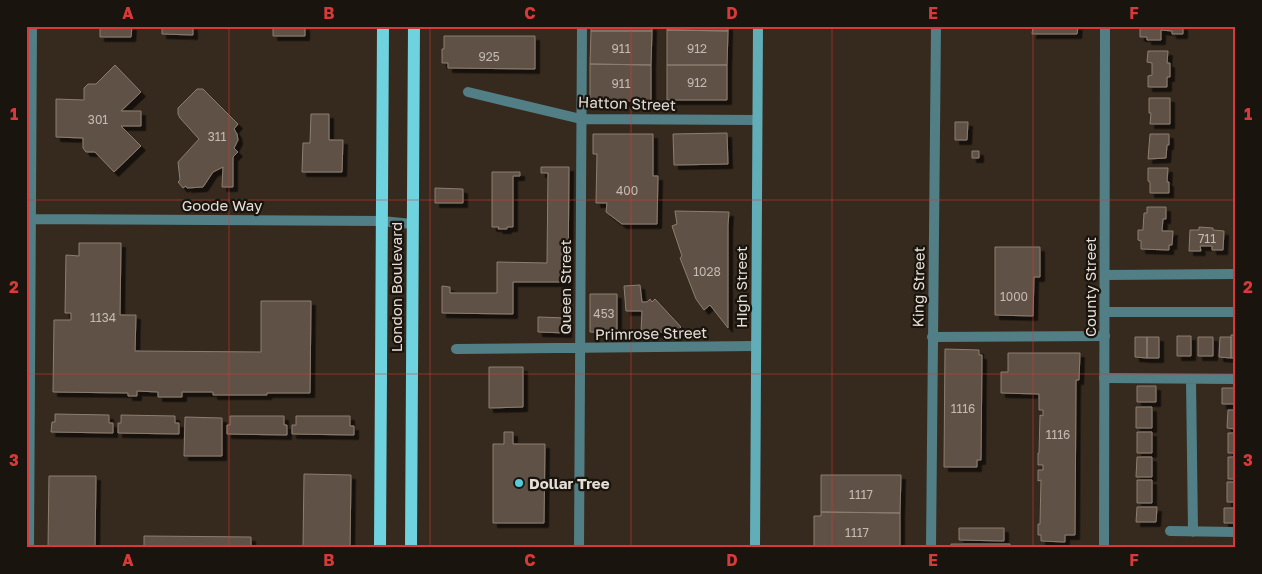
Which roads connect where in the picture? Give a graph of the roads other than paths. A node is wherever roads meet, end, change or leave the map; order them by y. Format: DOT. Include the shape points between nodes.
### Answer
graph roads {
  1 [pos="32,26"];
  2 [pos="383,26"];
  3 [pos="414,26"];
  4 [pos="582,26"];
  5 [pos="758,26"];
  6 [pos="936,26"];
  7 [pos="1106,26"];
  8 [pos="29,78"];
  9 [pos="468,92"];
  10 [pos="581,119"];
  11 [pos="757,120"];
  12 [pos="31,219"];
  13 [pos="382,221"];
  14 [pos="412,224"];
  15 [pos="1236,274"];
  16 [pos="1105,275"];
  17 [pos="1104,312"];
  18 [pos="1236,312"];
  19 [pos="932,336"];
  20 [pos="1105,336"];
  21 [pos="756,346"];
  22 [pos="580,348"];
  23 [pos="456,350"];
  24 [pos="1104,378"];
  25 [pos="1191,379"];
  26 [pos="1236,379"];
  27 [pos="1170,531"];
  28 [pos="1193,532"];
  29 [pos="1236,532"];
  30 [pos="29,548"];
  31 [pos="380,548"];
  32 [pos="411,548"];
  33 [pos="579,548"];
  34 [pos="755,548"];
  35 [pos="931,548"];
  36 [pos="1104,548"];
  1 -- 8 [label="street"];
  2 -- 13 [label="main road, London Boulevard"];
  3 -- 14 [label="main road, London Boulevard"];
  4 -- 10 [label="street, Queen Street"];
  5 -- 11 [label="main road, High Street"];
  6 -- 19 [label="street, King Street"];
  7 -- 16 [label="street, County Street"];
  8 -- 12 [label="street"];
  9 -- 10 [label="street, Hatton Street"];
  10 -- 11 [label="street, Hatton Street"];
  10 -- 22 [label="street, Queen Street"];
  11 -- 21 [label="main road, High Street"];
  12 -- 13 [label="street, Goode Way"];
  12 -- 30 [label="street"];
  13 -- 14 [label="street, Goode Way"];
  13 -- 31 [label="main road, London Boulevard"];
  14 -- 32 [label="main road, London Boulevard"];
  15 -- 16 [label="street"];
  16 -- 17 [label="street, County Street"];
  17 -- 18 [label="street"];
  17 -- 20 [label="street, County Street"];
  19 -- 20 [label="street"];
  19 -- 35 [label="street, King Street"];
  20 -- 24 [label="street, County Street"];
  21 -- 22 [label="street, Primrose Street"];
  21 -- 34 [label="main road, High Street"];
  22 -- 23 [label="street, Primrose Street"];
  22 -- 33 [label="street, Queen Street"];
  24 -- 25 [label="street"];
  24 -- 36 [label="street, County Street"];
  25 -- 26 [label="street"];
  25 -- 28 [label="street"];
  27 -- 28 [label="street"];
  28 -- 29 [label="street"];
}
